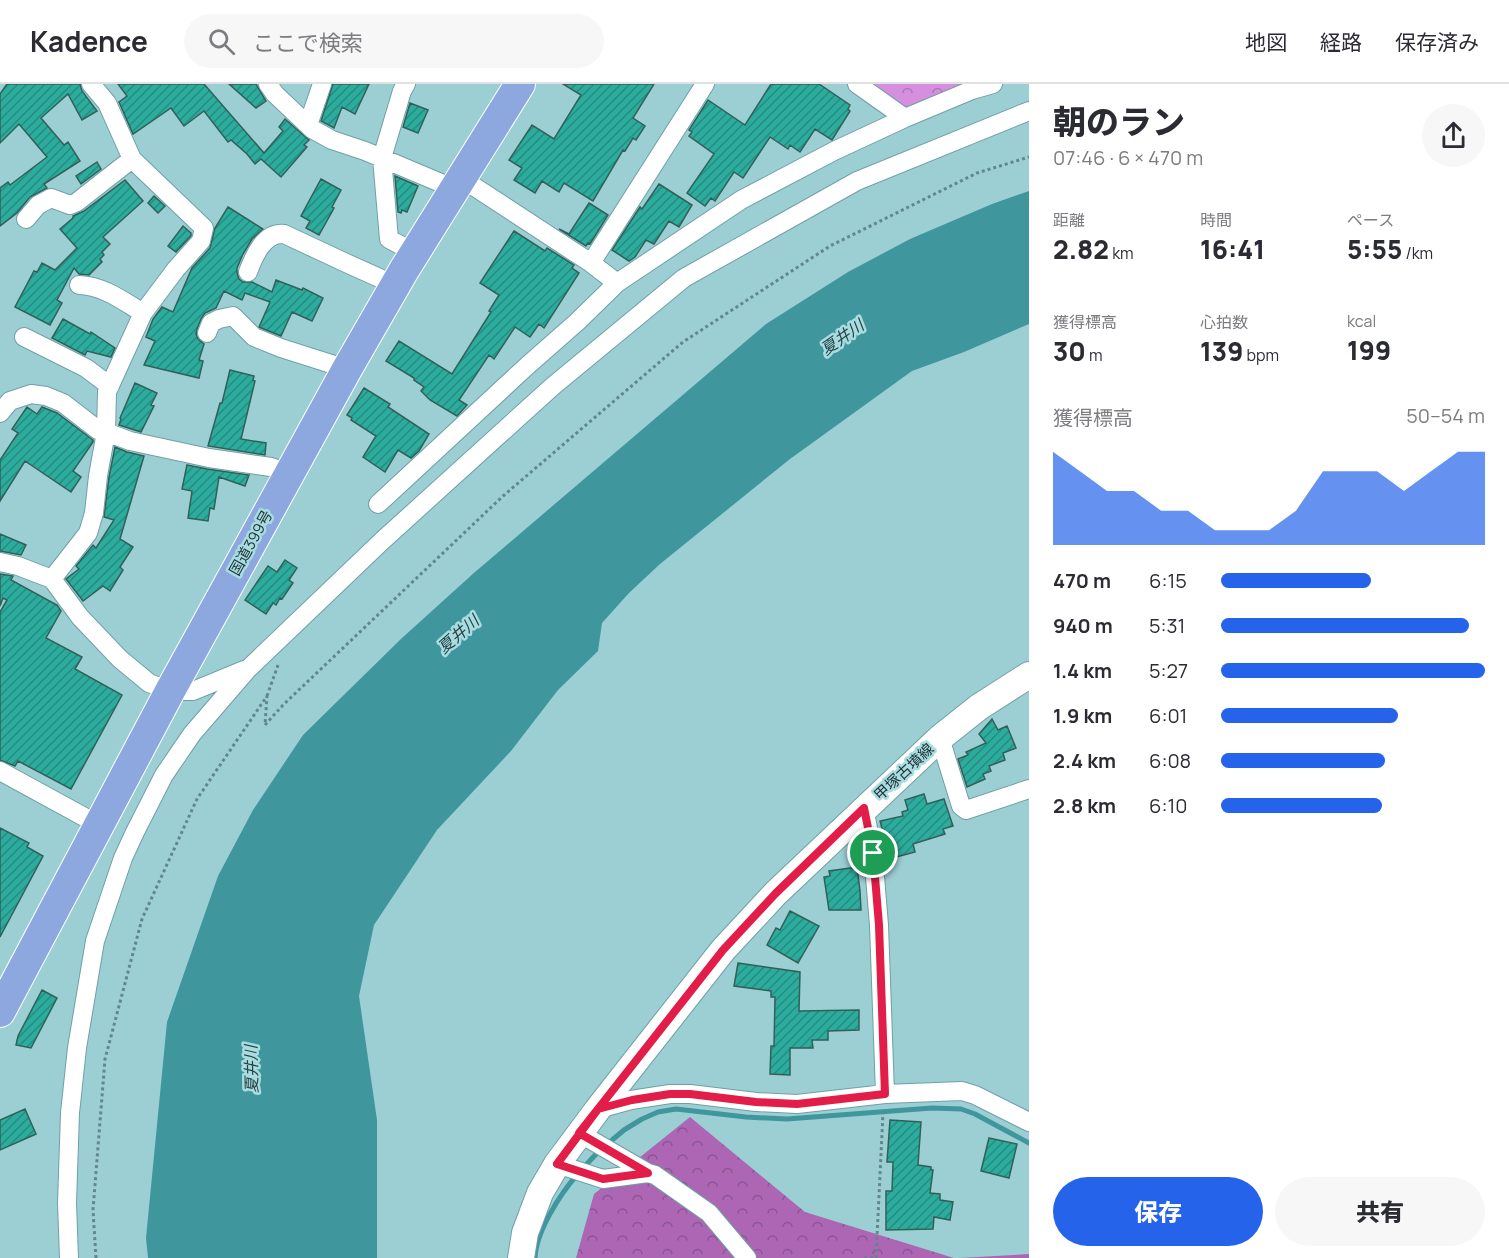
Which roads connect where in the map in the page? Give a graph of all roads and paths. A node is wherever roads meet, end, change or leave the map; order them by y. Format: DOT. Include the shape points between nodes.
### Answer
graph roads {
  1 [pos="267,84"];
  2 [pos="322,84"];
  3 [pos="406,84"];
  4 [pos="520,84"];
  5 [pos="705,84"];
  6 [pos="857,84"];
  7 [pos="993,84"];
  8 [pos="97,86"];
  9 [pos="1029,111"];
  10 [pos="905,118"];
  11 [pos="308,125"];
  12 [pos="382,158"];
  13 [pos="1029,158"];
  14 [pos="132,159"];
  15 [pos="458,184"];
  16 [pos="26,219"];
  17 [pos="415,253"];
  18 [pos="591,263"];
  19 [pos="248,272"];
  20 [pos="617,283"];
  21 [pos="79,285"];
  22 [pos="395,285"];
  23 [pos="143,313"];
  24 [pos="207,333"];
  25 [pos="24,336"];
  26 [pos="347,369"];
  27 [pos="110,386"];
  28 [pos="3,403"];
  29 [pos="106,432"];
  30 [pos="289,473"];
  31 [pos="378,504"];
  32 [pos="0,562"];
  33 [pos="52,579"];
  34 [pos="248,669"];
  35 [pos="1027,679"];
  36 [pos="170,691"];
  37 [pos="940,738"];
  38 [pos="0,771"];
  39 [pos="1029,789"];
  40 [pos="864,808"];
  41 [pos="99,825"];
  42 [pos="0,1012"];
  43 [pos="885,1094"];
  44 [pos="598,1109"];
  45 [pos="883,1114"];
  46 [pos="1024,1115"];
  47 [pos="585,1137"];
  48 [pos="565,1167"];
  49 [pos="648,1173"];
  50 [pos="69,1258"];
  51 [pos="96,1258"];
  52 [pos="521,1258"];
  53 [pos="747,1258"];
  54 [pos="864,1258"];
  1 -- 11 [label="street"];
  2 -- 11 [label="street"];
  3 -- 12 [label="street"];
  4 -- 15 [label="highway, 国道399号"];
  5 -- 18 [label="street"];
  6 -- 10 [label="street"];
  7 -- 10 [label="street"];
  8 -- 14 [label="street"];
  9 -- 34 [label="street" via="856,181 684,278 544,394"];
  10 -- 20 [label="street" via="741,200"];
  11 -- 12 [label="street" via="332,140"];
  12 -- 15 [label="street"];
  12 -- 17 [label="street" via="389,239"];
  13 -- 51 [label="path" via="977,173 830,246 682,342 503,496 265,725 267,696 197,799 142,919 105,1059 93,1210"];
  14 -- 16 [label="street" via="77,202 70,205 51,198 38,205"];
  14 -- 23 [label="street" via="204,228 201,241"];
  15 -- 17 [label="highway, 国道399号"];
  15 -- 18 [label="street"];
  17 -- 22 [label="highway, 国道399号"];
  18 -- 20 [label="street"];
  19 -- 22 [label="street" via="258,250 276,233"];
  20 -- 31 [label="street"];
  21 -- 23 [label="street" via="105,291"];
  22 -- 26 [label="highway, 国道399号"];
  23 -- 27 [label="street"];
  24 -- 26 [label="street" via="211,323 233,316 254,337"];
  25 -- 27 [label="street" via="86,368"];
  26 -- 30 [label="highway, 国道399号"];
  27 -- 29 [label="street"];
  28 -- 29 [label="street" via="31,394 46,396"];
  29 -- 30 [label="street" via="130,441"];
  29 -- 33 [label="street" via="88,532"];
  30 -- 36 [label="highway, 国道399号"];
  32 -- 33 [label="street"];
  33 -- 36 [label="street" via="80,618 120,659 149,683"];
  34 -- 36 [label="street" via="193,691"];
  34 -- 50 [label="street" via="192,734 164,775 123,858 95,941 70,1113"];
  35 -- 37 [label="main road, 甲塚古墳線" via="979,707"];
  36 -- 41 [label="highway, 国道399号"];
  37 -- 39 [label="street" via="961,806 966,810"];
  37 -- 40 [label="main road, 甲塚古墳線"];
  38 -- 41 [label="street"];
  40 -- 43 [label="street" via="873,853 879,925"];
  40 -- 44 [label="main road, 甲塚古墳線" via="723,950"];
  41 -- 42 [label="highway, 国道399号"];
  43 -- 44 [label="street" via="797,1104 670,1094"];
  43 -- 46 [label="street" via="962,1091"];
  44 -- 47 [label="main road, 甲塚古墳線"];
  45 -- 54 [label="path" via="876,1258"];
  47 -- 48 [label="main road, 甲塚古墳線"];
  47 -- 49 [label="street"];
  48 -- 49 [label="street" via="603,1179"];
  48 -- 52 [label="main road, 甲塚古墳線" via="540,1193 525,1233"];
  49 -- 53 [label="street" via="709,1214"];
}
